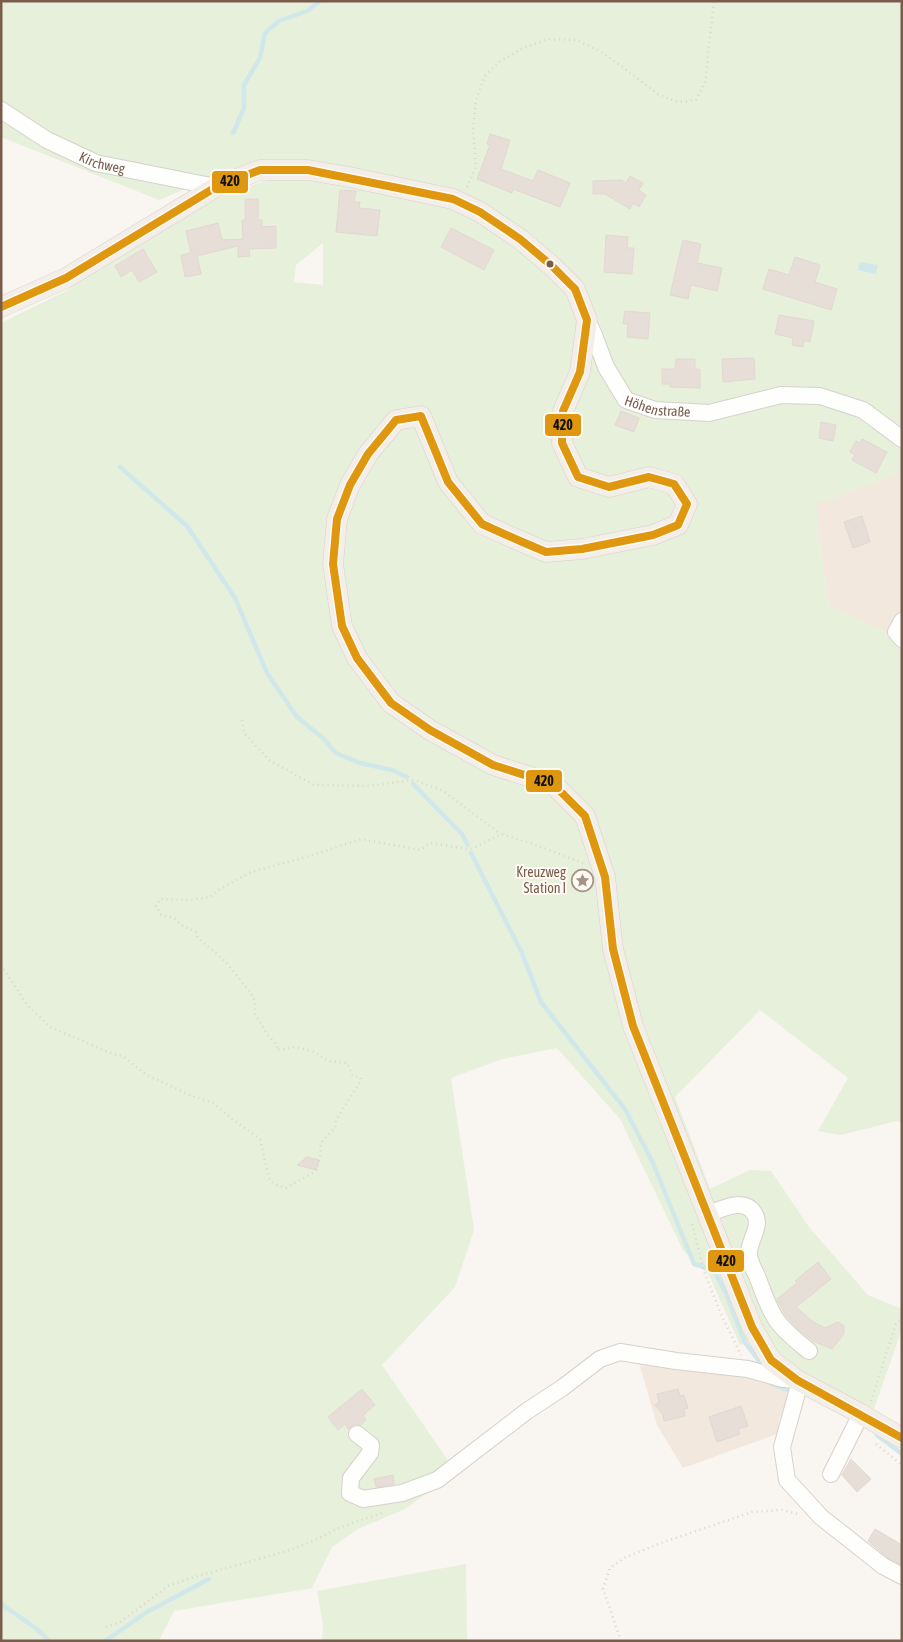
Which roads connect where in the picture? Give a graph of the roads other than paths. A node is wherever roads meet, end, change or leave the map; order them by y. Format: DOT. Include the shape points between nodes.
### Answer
graph roads {
  1 [pos="1,110"];
  2 [pos="216,186"];
  3 [pos="1,307"];
  4 [pos="587,320"];
  5 [pos="902,439"];
  6 [pos="902,621"];
  7 [pos="902,639"];
  8 [pos="708,1214"];
  9 [pos="809,1351"];
  10 [pos="797,1380"];
  11 [pos="864,1415"];
  12 [pos="356,1434"];
  13 [pos="902,1438"];
  14 [pos="831,1474"];
  15 [pos="902,1576"];
  1 -- 2 [label="street, Kirchweg" via="47,140 96,163"];
  2 -- 3 [label="main road, Höhenstraße" via="66,278"];
  2 -- 4 [label="main road, Höhenstraße" via="260,170 308,170 454,199 520,239 552,266 575,289"];
  4 -- 5 [label="street, Höhenstraße" via="606,367 626,400 655,410 709,413 781,395 820,396 863,410"];
  4 -- 8 [label="main road" via="580,372 563,411 562,443 578,477 610,487 649,477 674,484 687,504 678,525 653,535 582,549 546,552 482,524 448,482 421,416 396,420 354,477 337,519 334,564 342,626 357,658 391,702 430,730 494,765 553,784 585,816 605,876 613,950 633,1026"];
  6 -- 7 [label="street" via="896,632"];
  8 -- 9 [label="street" via="743,1205 755,1214 756,1225 748,1255 777,1321"];
  8 -- 10 [label="main road" via="752,1327 771,1360"];
  10 -- 11 [label="main road"];
  10 -- 12 [label="street" via="748,1369 620,1352 600,1359 527,1410 437,1480 402,1493 363,1499 350,1493 351,1478 370,1453 371,1445"];
  10 -- 15 [label="street" via="798,1389 782,1447 787,1480 821,1517 883,1566"];
  11 -- 13 [label="main road"];
  11 -- 14 [label="street"];
}
